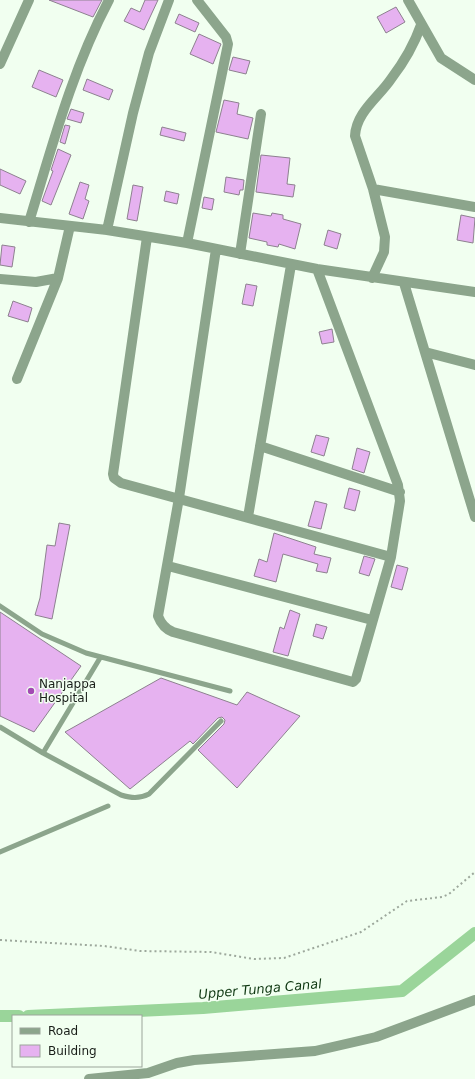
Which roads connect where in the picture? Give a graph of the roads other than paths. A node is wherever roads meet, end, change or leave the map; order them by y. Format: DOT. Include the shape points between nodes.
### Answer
graph roads {
  1 [pos="29,0"];
  2 [pos="109,0"];
  3 [pos="169,0"];
  4 [pos="197,0"];
  5 [pos="408,0"];
  6 [pos="421,25"];
  7 [pos="0,64"];
  8 [pos="475,80"];
  9 [pos="261,114"];
  10 [pos="373,188"];
  11 [pos="475,207"];
  12 [pos="0,218"];
  13 [pos="29,222"];
  14 [pos="70,226"];
  15 [pos="107,230"];
  16 [pos="147,237"];
  17 [pos="187,243"];
  18 [pos="216,249"];
  19 [pos="240,254"];
  20 [pos="291,265"];
  21 [pos="317,269"];
  22 [pos="58,278"];
  23 [pos="372,278"];
  24 [pos="0,279"];
  25 [pos="404,283"];
  26 [pos="475,292"];
  27 [pos="425,352"];
  28 [pos="475,365"];
  29 [pos="17,379"];
  30 [pos="260,446"];
  31 [pos="400,492"];
  32 [pos="179,498"];
  33 [pos="248,517"];
  34 [pos="475,517"];
  35 [pos="391,557"];
  36 [pos="168,566"];
  37 [pos="0,606"];
  38 [pos="372,620"];
  39 [pos="100,658"];
  40 [pos="230,691"];
  41 [pos="221,721"];
  42 [pos="0,727"];
  43 [pos="43,754"];
  44 [pos="108,806"];
  45 [pos="0,852"];
  46 [pos="475,1000"];
  47 [pos="88,1079"];
  1 -- 7 [label="street"];
  2 -- 13 [label="street" via="65,102"];
  3 -- 15 [label="street" via="149,52"];
  4 -- 17 [label="street" via="226,37 228,44"];
  5 -- 6 [label="street"];
  6 -- 8 [label="street" via="441,58"];
  6 -- 10 [label="street" via="411,51 365,110 355,130"];
  9 -- 19 [label="street"];
  10 -- 11 [label="street"];
  10 -- 23 [label="street" via="385,242 384,252"];
  12 -- 13 [label="street"];
  13 -- 14 [label="street"];
  14 -- 15 [label="street"];
  14 -- 22 [label="street"];
  15 -- 16 [label="street"];
  16 -- 17 [label="street"];
  16 -- 32 [label="street" via="113,474 121,483"];
  17 -- 18 [label="street"];
  18 -- 19 [label="street"];
  18 -- 32 [label="street"];
  19 -- 20 [label="street"];
  20 -- 21 [label="street"];
  20 -- 30 [label="street"];
  21 -- 23 [label="street"];
  21 -- 31 [label="street"];
  22 -- 24 [label="street" via="36,282"];
  22 -- 29 [label="street"];
  23 -- 25 [label="street"];
  25 -- 26 [label="street"];
  25 -- 27 [label="street"];
  27 -- 28 [label="street"];
  27 -- 34 [label="street"];
  30 -- 31 [label="street"];
  30 -- 33 [label="street"];
  31 -- 35 [label="street"];
  32 -- 33 [label="street"];
  32 -- 36 [label="street"];
  33 -- 35 [label="street"];
  35 -- 38 [label="street"];
  36 -- 38 [label="street"];
  36 -- 38 [label="street" via="158,616 168,630 351,682 356,679"];
  37 -- 39 [label="lane" via="54,640"];
  39 -- 40 [label="lane"];
  39 -- 43 [label="lane"];
  41 -- 43 [label="lane" via="149,794 143,797 135,798 121,794"];
  42 -- 43 [label="lane"];
  44 -- 45 [label="lane"];
  46 -- 47 [label="street" via="376,1037 315,1051 194,1060 148,1073"];
}
